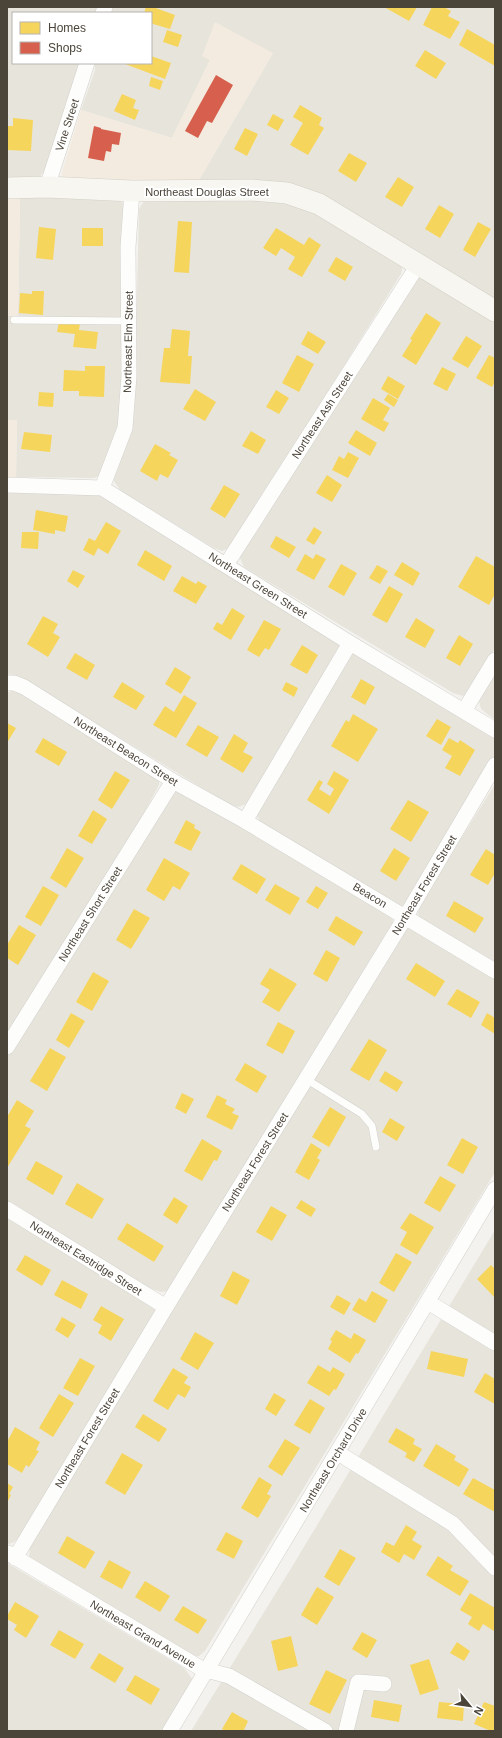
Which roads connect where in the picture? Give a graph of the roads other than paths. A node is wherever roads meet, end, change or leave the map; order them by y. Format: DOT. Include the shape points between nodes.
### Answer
graph roads {
  1 [pos="87,64"];
  2 [pos="47,187"];
  3 [pos="7,188"];
  4 [pos="132,191"];
  5 [pos="418,264"];
  6 [pos="495,311"];
  7 [pos="14,320"];
  8 [pos="128,321"];
  9 [pos="7,485"];
  10 [pos="102,488"];
  11 [pos="226,565"];
  12 [pos="350,643"];
  13 [pos="495,660"];
  14 [pos="7,683"];
  15 [pos="464,711"];
  16 [pos="495,730"];
  17 [pos="495,765"];
  18 [pos="173,781"];
  19 [pos="245,821"];
  20 [pos="406,916"];
  21 [pos="495,971"];
  22 [pos="7,1047"];
  23 [pos="306,1079"];
  24 [pos="376,1147"];
  25 [pos="495,1189"];
  26 [pos="7,1209"];
  27 [pos="428,1302"];
  28 [pos="166,1307"];
  29 [pos="495,1343"];
  30 [pos="338,1453"];
  31 [pos="11,1555"];
  32 [pos="495,1568"];
  33 [pos="208,1670"];
  34 [pos="384,1684"];
  35 [pos="170,1731"];
  36 [pos="325,1731"];
  37 [pos="346,1731"];
  1 -- 2 [label="street, Vine Street"];
  2 -- 3 [label="main road, Northeast Douglas Street"];
  2 -- 4 [label="main road, Northeast Douglas Street"];
  4 -- 5 [label="main road, Northeast Douglas Street" via="252,190 287,193 319,204"];
  4 -- 8 [label="street, Northeast Elm Street" via="128,247"];
  5 -- 6 [label="main road, Northeast Douglas Street"];
  5 -- 11 [label="street, Northeast Ash Street"];
  7 -- 8 [label="lane"];
  8 -- 10 [label="street, Northeast Elm Street" via="129,376 125,428"];
  9 -- 10 [label="street"];
  10 -- 11 [label="street, Northeast Green Street"];
  11 -- 12 [label="street, Northeast Green Street"];
  12 -- 15 [label="street, Northeast Green Street"];
  12 -- 19 [label="street"];
  13 -- 15 [label="street"];
  14 -- 18 [label="street, Northeast Beacon Street" via="24,687"];
  15 -- 16 [label="street, Northeast Green Street"];
  17 -- 20 [label="street, Northeast Forest Street"];
  18 -- 19 [label="street, Northeast Beacon Street"];
  18 -- 22 [label="street, Northeast Short Street"];
  19 -- 20 [label="street, Beacon"];
  20 -- 21 [label="street, Beacon"];
  20 -- 23 [label="street, Northeast Forest Street"];
  23 -- 24 [label="lane" via="362,1114 372,1126"];
  23 -- 28 [label="street, Northeast Forest Street"];
  25 -- 27 [label="street, Northeast Orchard Drive"];
  26 -- 28 [label="street, Northeast Eastridge Street"];
  27 -- 29 [label="street"];
  27 -- 30 [label="street, Northeast Orchard Drive"];
  28 -- 31 [label="street, Northeast Forest Street"];
  30 -- 32 [label="street" via="453,1524"];
  30 -- 33 [label="street, Northeast Orchard Drive"];
  31 -- 33 [label="street, Northeast Grand Avenue"];
  33 -- 35 [label="street, Northeast Orchard Drive"];
  33 -- 36 [label="street, Northeast Grand Avenue" via="229,1676"];
  34 -- 37 [label="street" via="358,1682"];
}
